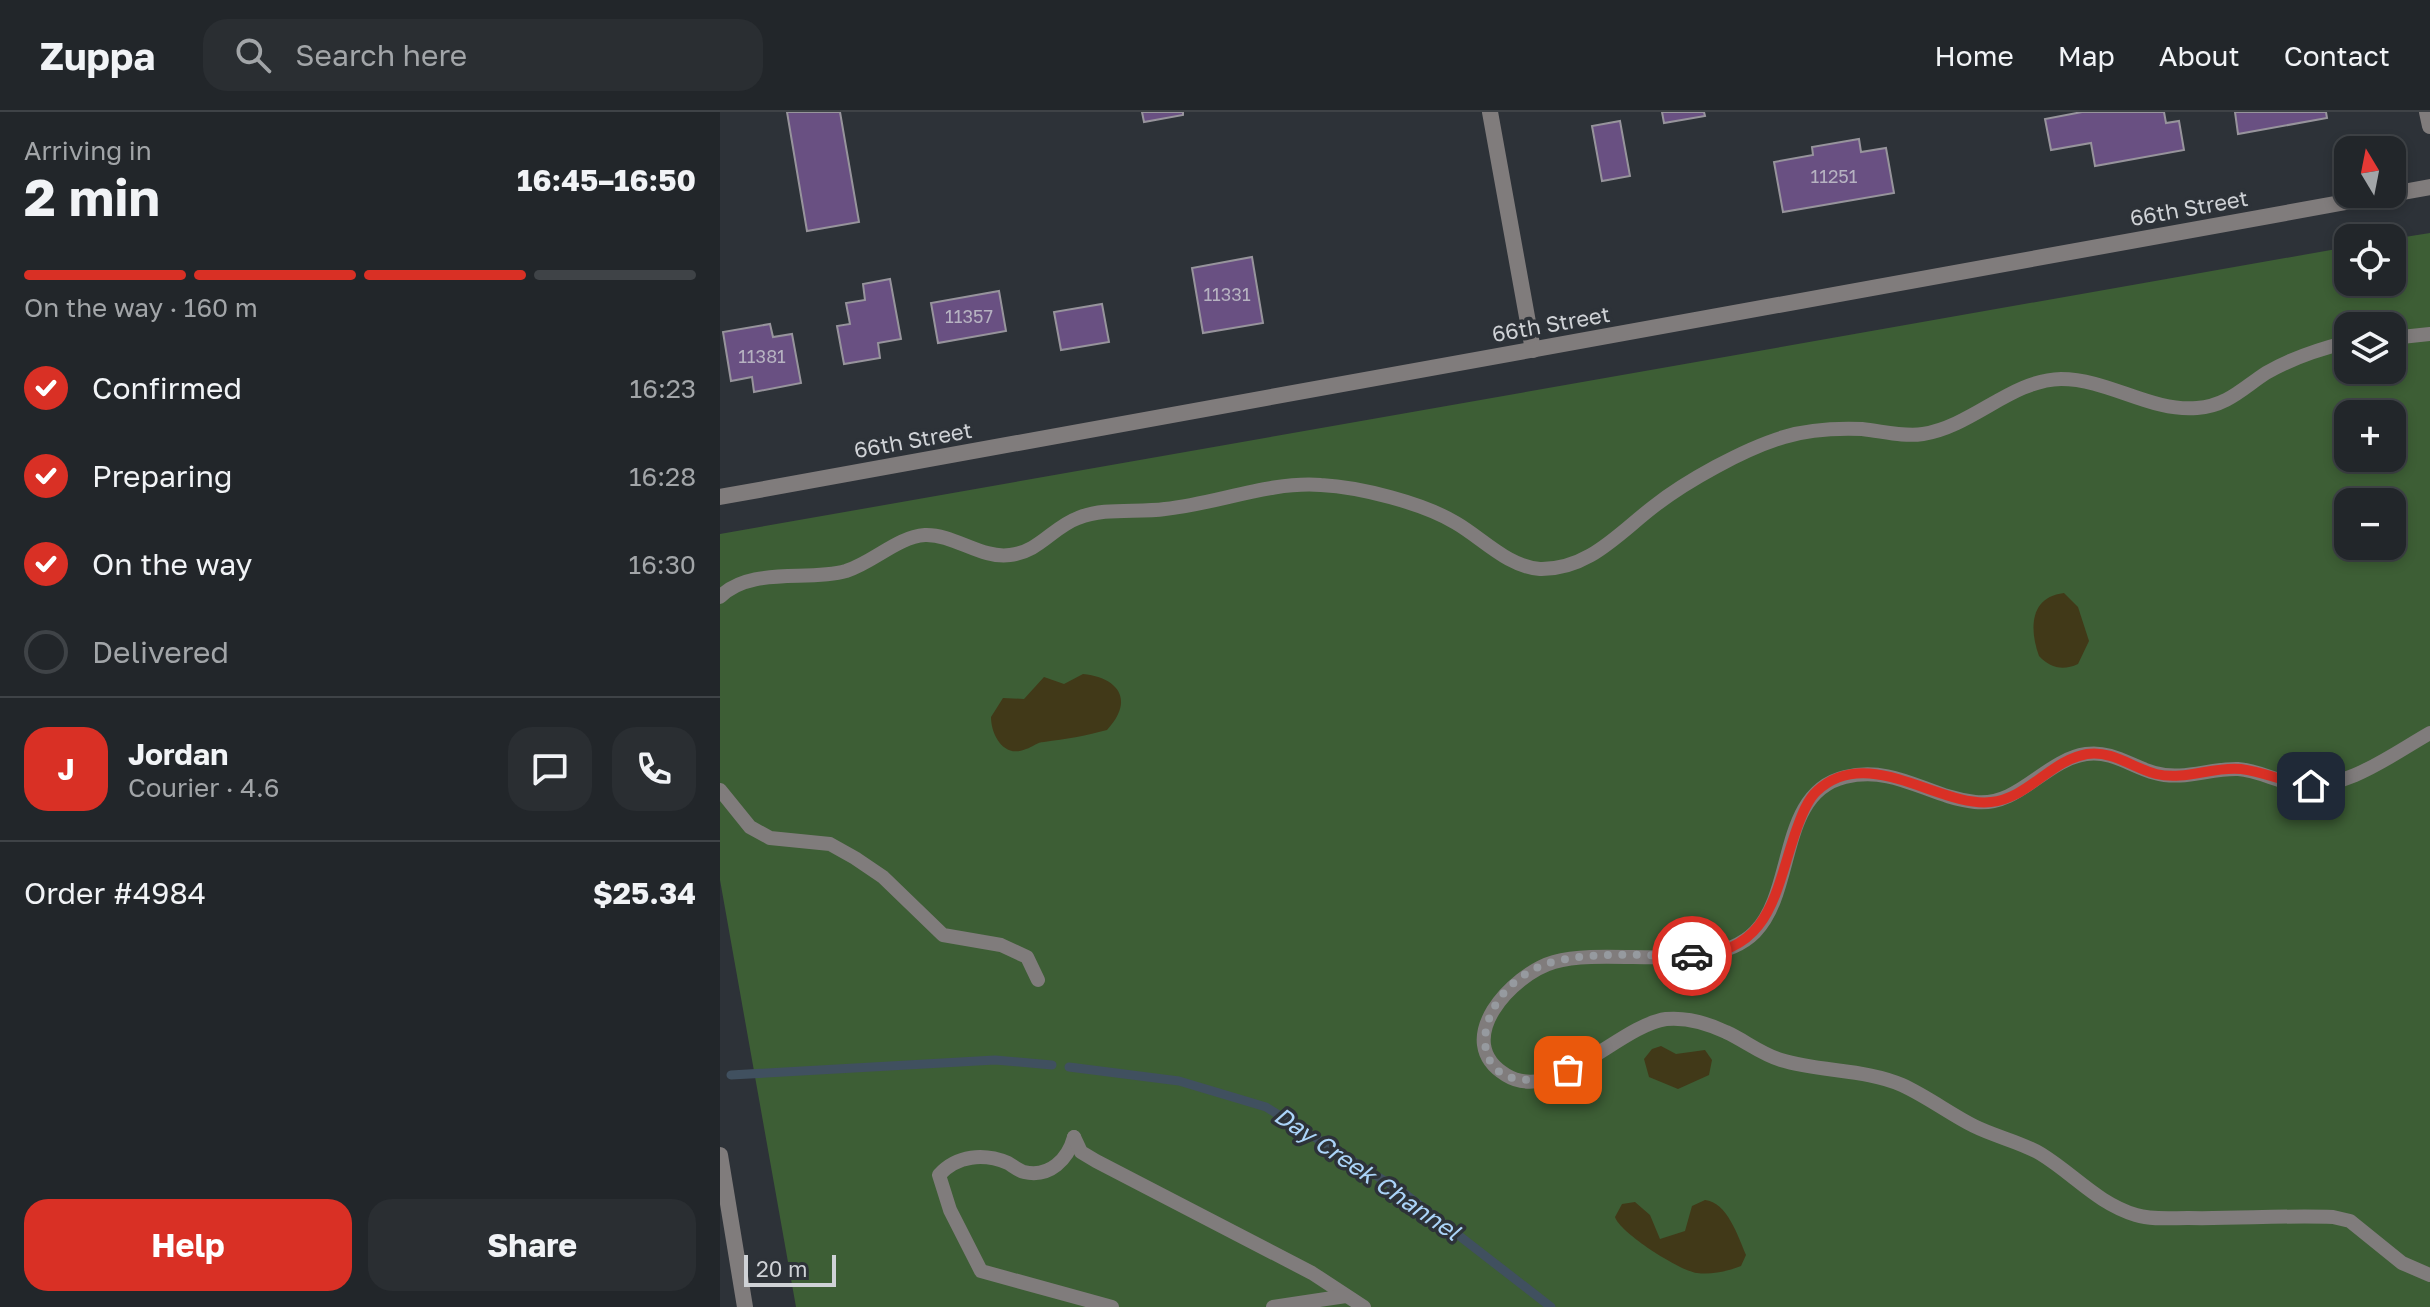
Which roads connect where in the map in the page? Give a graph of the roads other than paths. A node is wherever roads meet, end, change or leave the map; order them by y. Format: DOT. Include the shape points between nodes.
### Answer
graph roads {
  1 [pos="1490,112"];
  2 [pos="2427,112"];
  3 [pos="2430,126"];
  4 [pos="2430,187"];
  5 [pos="2406,191"];
  6 [pos="2334,204"];
  7 [pos="2430,334"];
  8 [pos="2406,337"];
  9 [pos="2334,346"];
  10 [pos="1533,350"];
  11 [pos="720,497"];
  12 [pos="720,597"];
  13 [pos="2430,733"];
  14 [pos="720,790"];
  15 [pos="1038,980"];
  16 [pos="720,1155"];
  17 [pos="2430,1275"];
  18 [pos="1346,1296"];
  19 [pos="745,1307"];
  20 [pos="1112,1307"];
  21 [pos="1273,1307"];
  22 [pos="1364,1307"];
  1 -- 10 [label="street"];
  2 -- 3 [label="street"];
  4 -- 5 [label="street, 66th Street"];
  6 -- 10 [label="street, 66th Street"];
  7 -- 8 [label="lane"];
  9 -- 12 [label="lane" via="2288,361 2217,405 2167,408 2099,384 2062,379 2038,382 1924,434 1835,429 1780,438 1675,492 1605,547 1570,565 1538,569 1515,562 1453,521 1416,507 1348,488 1294,485 1167,509 1096,513 1074,519 1035,548 1007,556 922,535 847,570 755,581 730,587"];
  10 -- 11 [label="street, 66th Street"];
  13 -- 17 [label="lane" via="2373,766 2337,782 2311,786 2240,769 2156,774 2089,753 1992,802 1970,802 1900,777 1841,778 1816,791 1802,815 1783,881 1755,933 1724,951 1696,956 1622,954 1555,962 1515,983 1496,1002 1483,1030 1486,1054 1503,1074 1541,1081 1664,1019 1695,1020 1776,1059 1895,1082 1969,1124 2040,1153 2098,1200 2141,1217 2333,1217 2350,1221 2402,1263"];
  14 -- 15 [label="lane" via="750,827 770,838 830,844 883,877 943,935 1001,945 1027,957"];
  16 -- 19 [label="street"];
  18 -- 20 [label="lane" via="1312,1273 1096,1161 1081,1152 1074,1137 1070,1153 1052,1169 1024,1172 980,1156 962,1159 939,1175 981,1271"];
  18 -- 21 [label="lane"];
  18 -- 22 [label="lane"];
}
